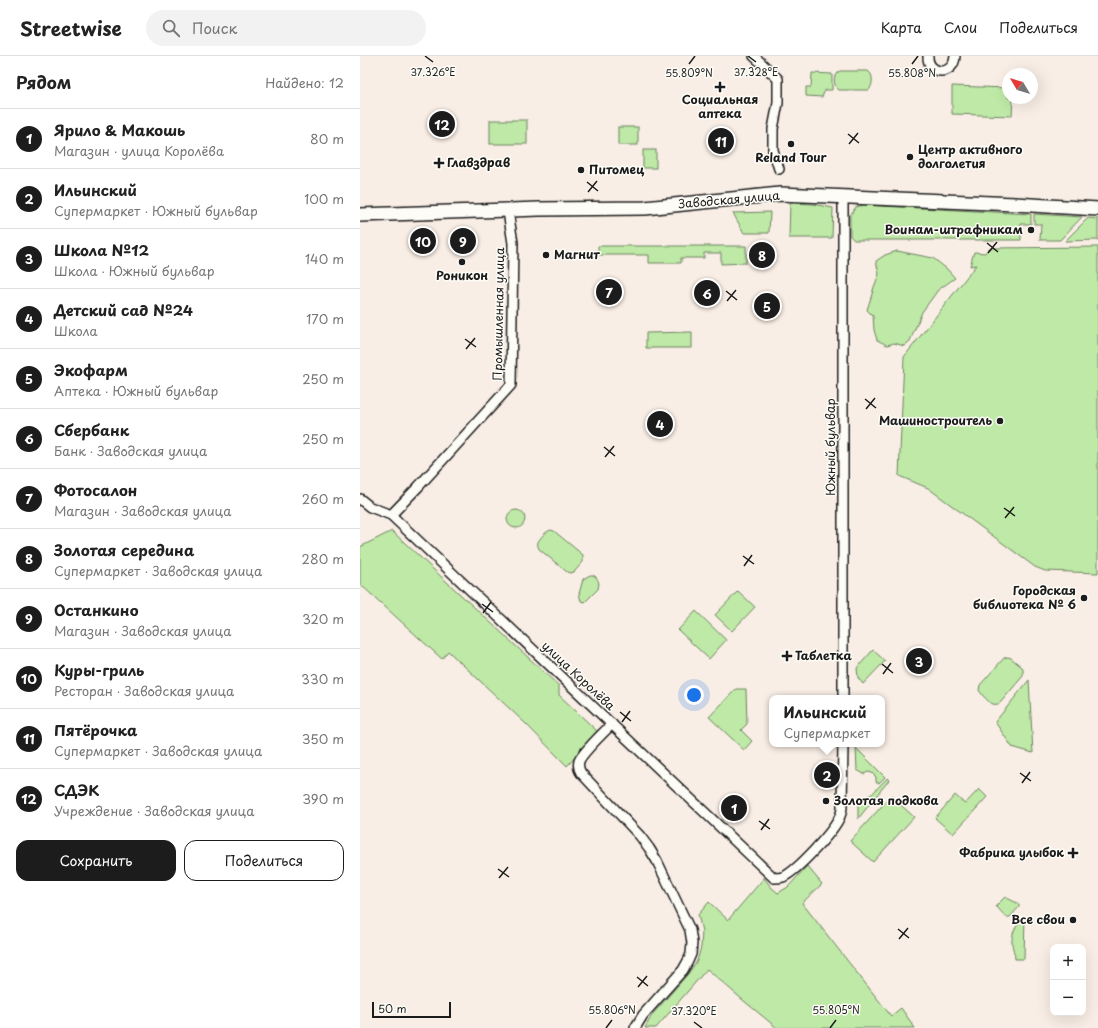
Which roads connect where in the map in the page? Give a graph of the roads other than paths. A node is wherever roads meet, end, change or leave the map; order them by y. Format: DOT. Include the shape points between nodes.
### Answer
graph roads {
  1 [pos="754,56"];
  2 [pos="928,56"];
  3 [pos="955,56"];
  4 [pos="779,169"];
  5 [pos="843,197"];
  6 [pos="508,210"];
  7 [pos="1098,210"];
  8 [pos="360,215"];
  9 [pos="360,499"];
  10 [pos="391,515"];
  11 [pos="843,695"];
  12 [pos="612,724"];
  13 [pos="843,747"];
  14 [pos="635,1028"];
  1 -- 4 [label="street" via="778,79 773,150"];
  2 -- 3 [label="street" via="931,67 941,71 950,68"];
  5 -- 6 [label="street, Заводская улица" via="772,194 645,208"];
  5 -- 7 [label="street, Заводская улица"];
  5 -- 11 [label="street, Южный бульвар"];
  6 -- 8 [label="street, Заводская улица"];
  6 -- 10 [label="street, Промышленная улица" via="513,243 511,385"];
  9 -- 10 [label="street, улица Королёва" via="370,507"];
  10 -- 12 [label="street, улица Королёва"];
  12 -- 13 [label="street, улица Королёва" via="774,878 791,872 805,860 841,816"];
  12 -- 14 [label="street" via="582,756 579,770 649,848 686,920 692,943 691,954 683,970 643,1015"];
}
